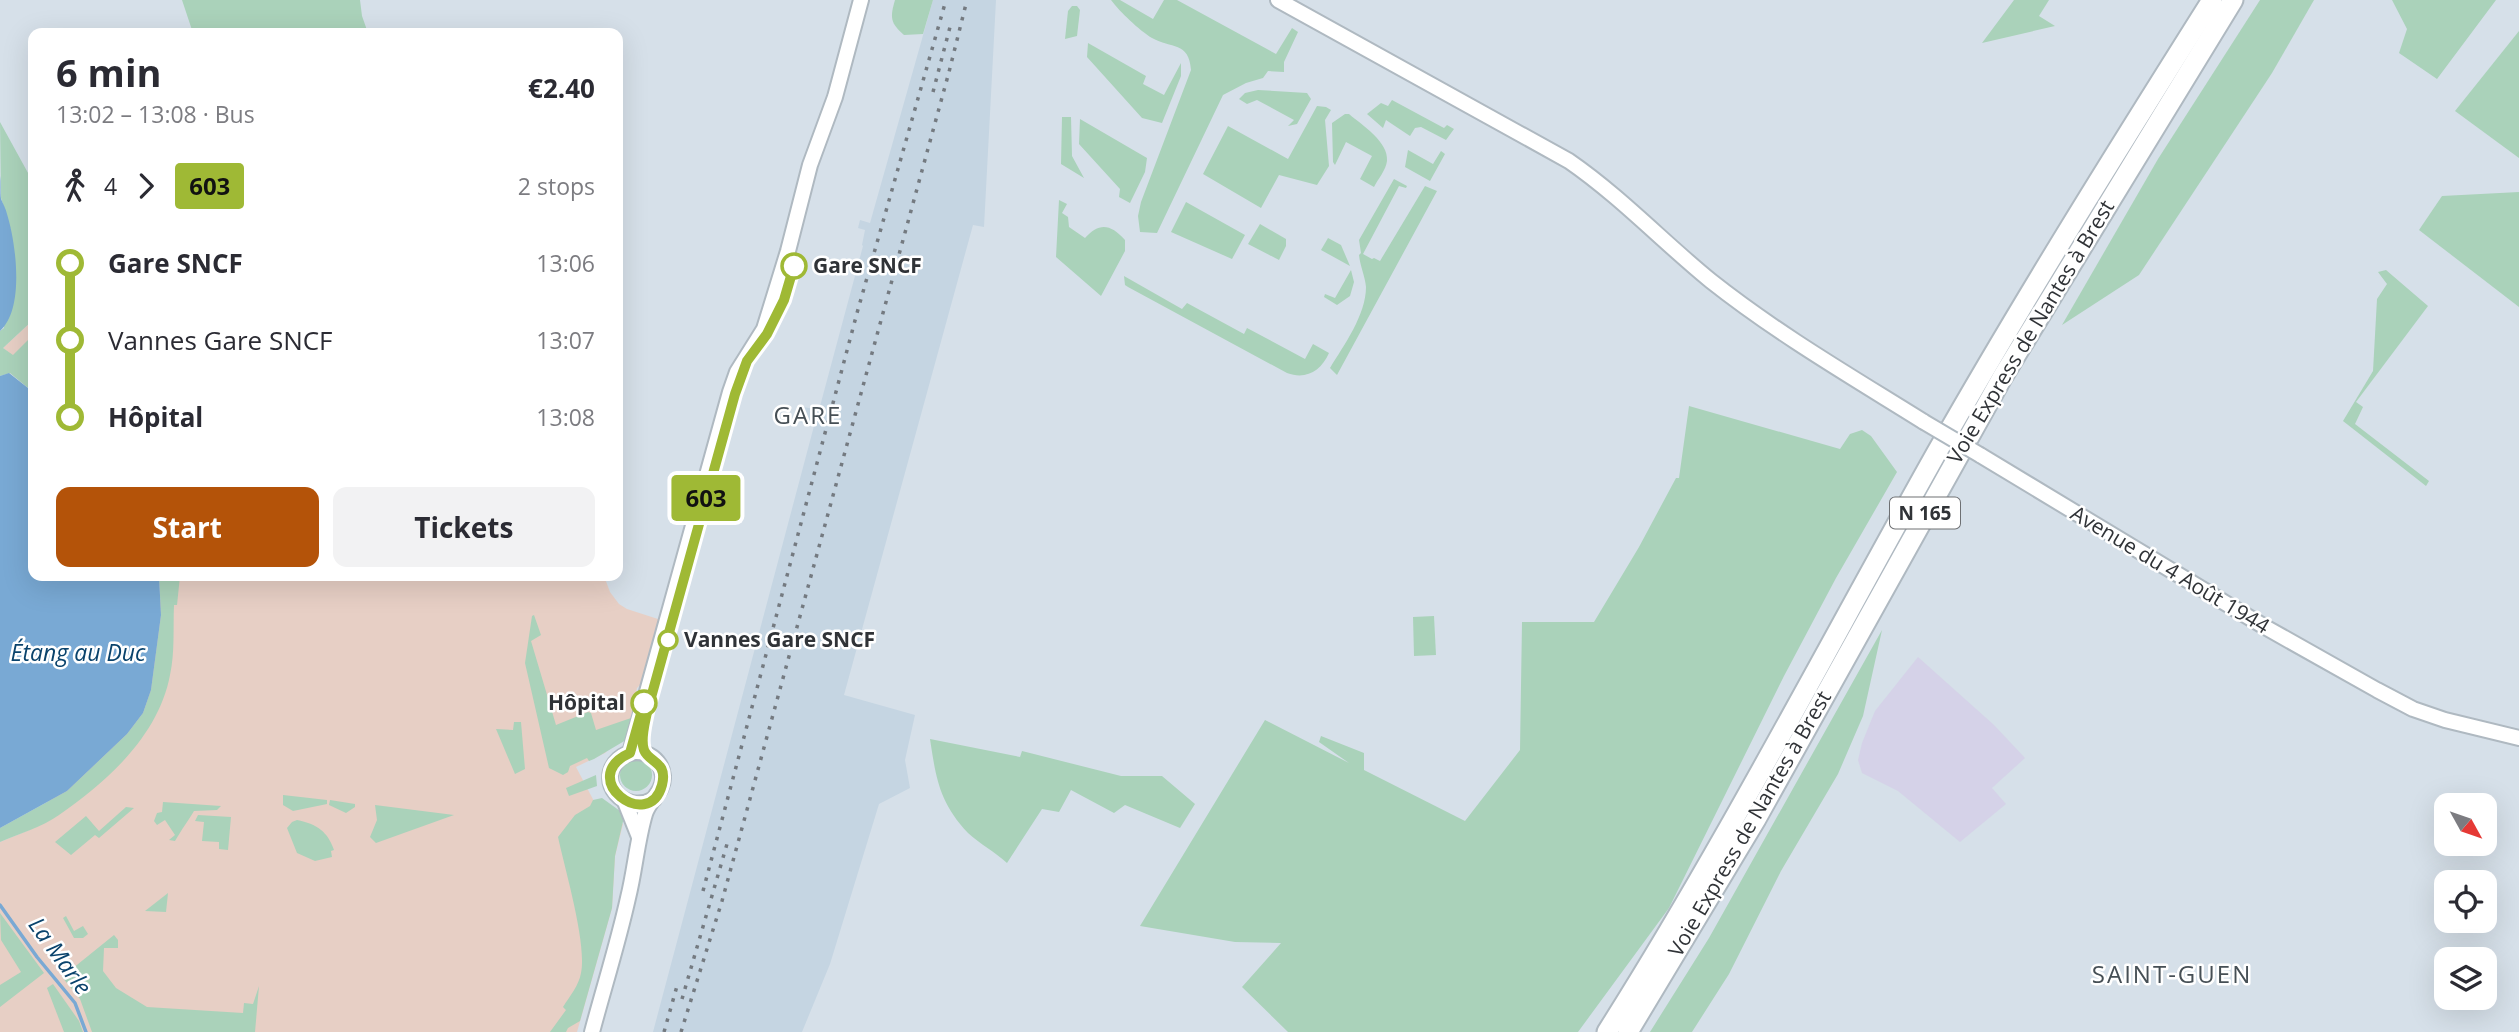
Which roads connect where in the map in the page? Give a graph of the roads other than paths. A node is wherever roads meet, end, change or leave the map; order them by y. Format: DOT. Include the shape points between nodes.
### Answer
graph roads {
  1 [pos="861,0"];
  2 [pos="1278,0"];
  3 [pos="2212,0"];
  4 [pos="2233,0"];
  5 [pos="2519,738"];
  6 [pos="630,753"];
  7 [pos="654,799"];
  8 [pos="625,802"];
  9 [pos="639,837"];
  10 [pos="592,1032"];
  11 [pos="1607,1032"];
  12 [pos="1628,1032"];
  1 -- 6 [label="street" via="764,329 730,392"];
  2 -- 5 [label="street, Avenue du 4 Août 1944, bridge" via="1569,161 1712,281 1837,368 2265,627 2413,709"];
  3 -- 11 [label="highway, Voie Express de Nantes à Brest / N 165" via="1964,405 1729,830"];
  4 -- 12 [label="highway, Voie Express de Nantes à Brest / N 165" via="1997,386 1756,819"];
  6 -- 7 [label="street" via="645,753 661,767 663,783"];
  6 -- 8 [label="street" via="617,761 611,778 615,793"];
  7 -- 8 [label="street"];
  7 -- 9 [label="street"];
  8 -- 9 [label="street"];
  9 -- 10 [label="street" via="629,897"];
}
